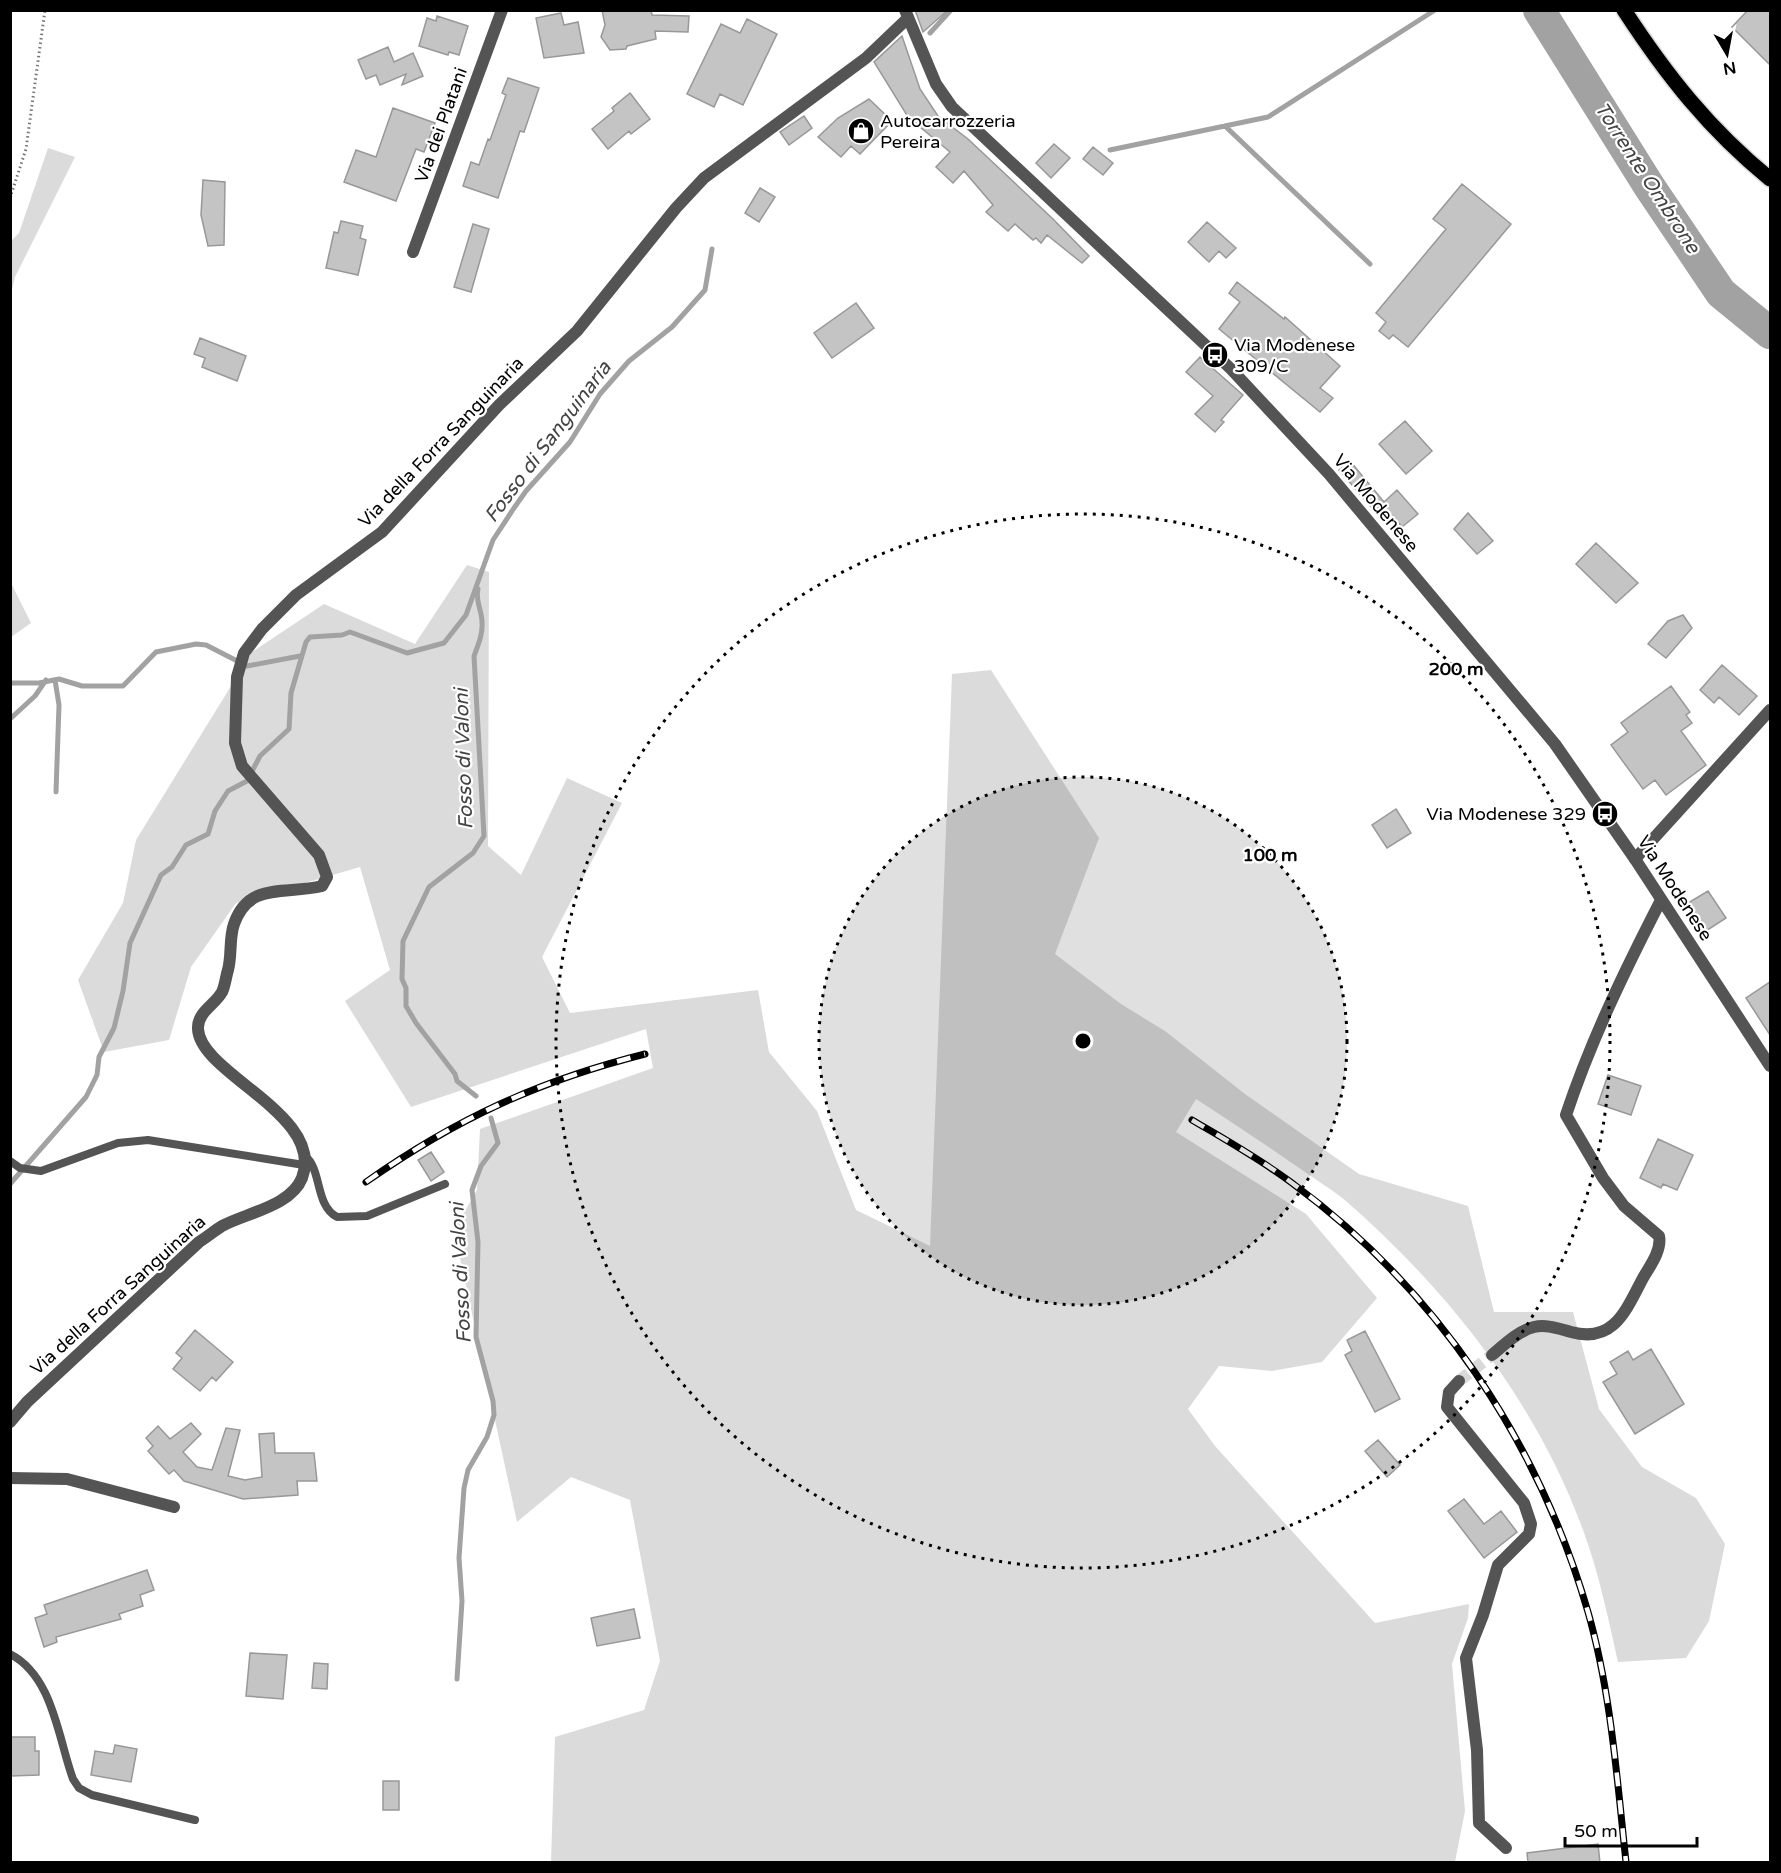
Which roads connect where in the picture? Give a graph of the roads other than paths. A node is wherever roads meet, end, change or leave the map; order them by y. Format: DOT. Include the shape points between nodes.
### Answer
graph roads {
  1 [pos="502,10"];
  2 [pos="1624,10"];
  3 [pos="907,14"];
  4 [pos="1770,179"];
  5 [pos="413,252"];
  6 [pos="1770,710"];
  7 [pos="1635,859"];
  8 [pos="1661,900"];
  9 [pos="1770,1066"];
  10 [pos="304,1160"];
  11 [pos="10,1161"];
  12 [pos="445,1184"];
  13 [pos="1492,1355"];
  14 [pos="1459,1381"];
  15 [pos="10,1422"];
  16 [pos="10,1478"];
  17 [pos="174,1507"];
  18 [pos="10,1654"];
  19 [pos="195,1820"];
  20 [pos="1506,1848"];
  1 -- 5 [label="street, Via dei Platani"];
  2 -- 4 [label="main road" via="1689,102 1714,130"];
  3 -- 7 [label="street, Via Modenese" via="936,84 952,107 1200,340 1302,443 1555,744"];
  3 -- 10 [label="street, Via della Forra Sanguinaria" via="866,58 704,178 576,331 499,405 382,532 296,595 244,653 237,677 235,743 242,766 319,855 327,877 322,886 303,891 263,892 244,904 233,926 222,992 202,1015 199,1036 210,1053 297,1134"];
  6 -- 7 [label="street"];
  7 -- 8 [label="street, Via Modenese"];
  8 -- 9 [label="street, Via Modenese"];
  8 -- 13 [label="street" via="1611,999 1566,1115 1624,1206 1659,1236 1659,1248 1626,1309 1606,1331 1582,1335 1552,1327 1533,1328"];
  10 -- 11 [label="lane" via="132,1140 54,1168 31,1171"];
  10 -- 12 [label="lane" via="317,1177 328,1208 337,1217 367,1216"];
  10 -- 15 [label="street, Via della Forra Sanguinaria" via="303,1176 296,1190 220,1227 199,1242"];
  14 -- 20 [label="street" via="1449,1392 1447,1407 1524,1503 1531,1524 1529,1534 1497,1565 1484,1615 1466,1658 1477,1750 1479,1823"];
  16 -- 17 [label="street" via="66,1479"];
  18 -- 19 [label="lane" via="28,1667 40,1683 79,1788 92,1795"];
}
